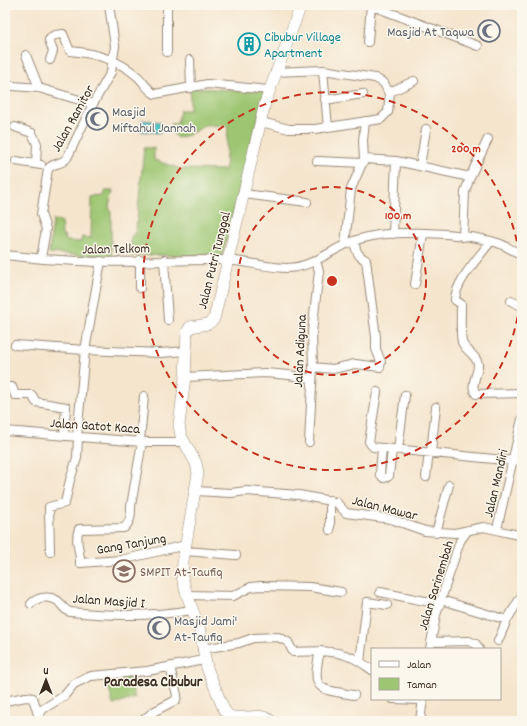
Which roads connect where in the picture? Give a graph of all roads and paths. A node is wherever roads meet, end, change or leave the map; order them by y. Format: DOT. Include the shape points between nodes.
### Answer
graph roads {
  1 [pos="109,5"];
  2 [pos="167,5"];
  3 [pos="301,5"];
  4 [pos="371,5"];
  5 [pos="368,42"];
  6 [pos="478,46"];
  7 [pos="167,52"];
  8 [pos="26,55"];
  9 [pos="50,60"];
  10 [pos="190,60"];
  11 [pos="113,62"];
  12 [pos="323,70"];
  13 [pos="275,72"];
  14 [pos="414,82"];
  15 [pos="13,86"];
  16 [pos="38,88"];
  17 [pos="191,88"];
  18 [pos="269,90"];
  19 [pos="363,94"];
  20 [pos="389,94"];
  21 [pos="325,100"];
  22 [pos="93,104"];
  23 [pos="365,121"];
  24 [pos="261,122"];
  25 [pos="15,127"];
  26 [pos="328,128"];
  27 [pos="426,129"];
  28 [pos="488,140"];
  29 [pos="16,161"];
  30 [pos="317,161"];
  31 [pos="363,161"];
  32 [pos="396,161"];
  33 [pos="36,164"];
  34 [pos="49,166"];
  35 [pos="420,166"];
  36 [pos="470,177"];
  37 [pos="244,194"];
  38 [pos="307,202"];
  39 [pos="393,234"];
  40 [pos="423,234"];
  41 [pos="463,237"];
  42 [pos="354,241"];
  43 [pos="491,242"];
  44 [pos="345,244"];
  45 [pos="5,255"];
  46 [pos="522,255"];
  47 [pos="41,258"];
  48 [pos="140,260"];
  49 [pos="164,260"];
  50 [pos="227,260"];
  51 [pos="101,261"];
  52 [pos="316,261"];
  53 [pos="415,284"];
  54 [pos="140,288"];
  55 [pos="511,301"];
  56 [pos="522,306"];
  57 [pos="168,320"];
  58 [pos="16,345"];
  59 [pos="85,350"];
  60 [pos="186,351"];
  61 [pos="313,367"];
  62 [pos="185,377"];
  63 [pos="312,379"];
  64 [pos="5,387"];
  65 [pos="377,392"];
  66 [pos="522,393"];
  67 [pos="404,395"];
  68 [pos="144,396"];
  69 [pos="436,407"];
  70 [pos="522,424"];
  71 [pos="5,431"];
  72 [pos="64,436"];
  73 [pos="77,437"];
  74 [pos="141,442"];
  75 [pos="184,442"];
  76 [pos="309,442"];
  77 [pos="382,448"];
  78 [pos="395,449"];
  79 [pos="430,452"];
  80 [pos="514,461"];
  81 [pos="426,477"];
  82 [pos="448,485"];
  83 [pos="196,491"];
  84 [pos="330,500"];
  85 [pos="497,529"];
  86 [pos="330,530"];
  87 [pos="468,530"];
  88 [pos="436,533"];
  89 [pos="522,536"];
  90 [pos="185,548"];
  91 [pos="50,552"];
  92 [pos="236,555"];
  93 [pos="341,592"];
  94 [pos="380,592"];
  95 [pos="187,595"];
  96 [pos="522,595"];
  97 [pos="441,602"];
  98 [pos="31,604"];
  99 [pos="387,605"];
  100 [pos="192,610"];
  101 [pos="507,620"];
  102 [pos="498,641"];
  103 [pos="431,645"];
  104 [pos="202,648"];
  105 [pos="479,648"];
  106 [pos="320,651"];
  107 [pos="204,660"];
  108 [pos="360,662"];
  109 [pos="170,667"];
  110 [pos="371,669"];
  111 [pos="354,695"];
  112 [pos="422,700"];
  113 [pos="5,701"];
  114 [pos="153,712"];
  115 [pos="40,718"];
  116 [pos="228,719"];
  117 [pos="142,721"];
  118 [pos="153,721"];
  119 [pos="272,721"];
  120 [pos="420,721"];
  1 -- 11 [label="street, Jalan Ramitor" via="114,40"];
  2 -- 7 [label="street"];
  3 -- 13 [label="street, Jalan Putri Tunggal"];
  4 -- 5 [label="street"];
  4 -- 6 [label="street"];
  8 -- 16 [label="street"];
  9 -- 11 [label="street" via="50,37 63,34 70,51 96,55"];
  10 -- 17 [label="street"];
  11 -- 17 [label="street" via="136,75 155,94"];
  11 -- 22 [label="street, Jalan Ramitor" via="108,80"];
  12 -- 13 [label="street"];
  12 -- 20 [label="street" via="381,80"];
  12 -- 21 [label="street"];
  13 -- 18 [label="street, Jalan Putri Tunggal"];
  14 -- 20 [label="street" via="394,88"];
  15 -- 16 [label="street"];
  16 -- 22 [label="street"];
  17 -- 18 [label="street" via="208,84"];
  18 -- 24 [label="street, Jalan Putri Tunggal"];
  19 -- 21 [label="street"];
  20 -- 23 [label="street" via="389,109 386,116"];
  21 -- 26 [label="street"];
  22 -- 34 [label="street, Jalan Ramitor" via="67,158 60,164"];
  23 -- 26 [label="street"];
  23 -- 31 [label="street"];
  24 -- 26 [label="street" via="289,129"];
  24 -- 37 [label="street, Jalan Putri Tunggal"];
  25 -- 33 [label="street" via="32,133 37,144"];
  27 -- 35 [label="street"];
  28 -- 36 [label="street"];
  29 -- 33 [label="street"];
  30 -- 31 [label="street"];
  31 -- 32 [label="street"];
  31 -- 44 [label="street" via="351,190"];
  32 -- 35 [label="street"];
  32 -- 39 [label="street"];
  33 -- 34 [label="street"];
  34 -- 47 [label="street, Jalan Ramitor" via="42,201 42,218 46,229"];
  35 -- 36 [label="street"];
  36 -- 41 [label="street" via="464,198"];
  37 -- 38 [label="street"];
  37 -- 50 [label="street, Jalan Putri Tunggal"];
  39 -- 40 [label="street, Jalan Telkom"];
  39 -- 42 [label="street, Jalan Telkom"];
  40 -- 41 [label="street, Jalan Telkom"];
  40 -- 53 [label="street"];
  41 -- 43 [label="street, Jalan Telkom"];
  42 -- 44 [label="street, Jalan Telkom"];
  42 -- 61 [label="street" via="357,254 366,260 380,367 355,364 333,369"];
  43 -- 46 [label="street, Jalan Telkom"];
  43 -- 66 [label="street" via="460,284 455,296 455,300 461,304 462,342 475,357 478,366 474,375 476,394"];
  44 -- 52 [label="street, Jalan Telkom"];
  45 -- 47 [label="street, Jalan Telkom"];
  47 -- 51 [label="street, Jalan Telkom" via="78,262"];
  48 -- 49 [label="street, Jalan Telkom"];
  48 -- 51 [label="street, Jalan Telkom"];
  48 -- 54 [label="street"];
  49 -- 50 [label="street, Jalan Telkom"];
  49 -- 57 [label="street"];
  50 -- 52 [label="street, Jalan Telkom" via="286,268"];
  50 -- 60 [label="street, Jalan Putri Tunggal" via="214,319 208,324 188,329"];
  51 -- 59 [label="street"];
  52 -- 61 [label="street, Jalan Adiguna" via="319,271 312,332"];
  55 -- 56 [label="street"];
  58 -- 59 [label="street"];
  59 -- 60 [label="street" via="160,354"];
  59 -- 73 [label="street"];
  60 -- 62 [label="street, Jalan Putri Tunggal"];
  61 -- 63 [label="street, Jalan Adiguna"];
  62 -- 63 [label="street" via="265,373"];
  62 -- 75 [label="street, Jalan Putri Tunggal" via="179,416 180,432"];
  63 -- 76 [label="street, Jalan Adiguna"];
  64 -- 72 [label="street" via="12,387 15,395 32,395 36,402 66,407"];
  65 -- 77 [label="street" via="370,442 373,447"];
  67 -- 78 [label="street"];
  68 -- 74 [label="street"];
  69 -- 79 [label="street"];
  70 -- 80 [label="street, Jalan Mandiri"];
  71 -- 72 [label="street, Jalan Gatot Kaca"];
  72 -- 73 [label="street, Jalan Gatot Kaca"];
  73 -- 74 [label="street, Jalan Gatot Kaca"];
  73 -- 91 [label="street" via="77,458 65,502 49,507"];
  74 -- 75 [label="street, Jalan Gatot Kaca"];
  74 -- 90 [label="street, Gang Tanjung" via="131,517 128,523 124,528 79,529 77,549 81,556 80,563 121,560"];
  75 -- 83 [label="street, Jalan Putri Tunggal" via="198,468"];
  77 -- 78 [label="street"];
  77 -- 78 [label="street" via="380,475 384,478 389,476"];
  78 -- 79 [label="street"];
  79 -- 80 [label="street"];
  79 -- 81 [label="street"];
  80 -- 85 [label="street, Jalan Mandiri"];
  82 -- 88 [label="street"];
  83 -- 84 [label="street" via="246,491"];
  83 -- 90 [label="street, Jalan Putri Tunggal"];
  84 -- 86 [label="street"];
  84 -- 88 [label="street, Jalan Mawar" via="336,502 346,513 391,519"];
  85 -- 87 [label="street, Jalan Mawar" via="480,527"];
  85 -- 89 [label="street, Jalan Mawar"];
  87 -- 88 [label="street, Jalan Mawar"];
  87 -- 97 [label="street, Jalan Sarinembah" via="460,541"];
  90 -- 92 [label="street, Gang Tanjung"];
  90 -- 95 [label="street, Jalan Putri Tunggal" via="182,574"];
  93 -- 95 [label="street" via="306,587 260,586 251,587 233,596"];
  94 -- 97 [label="street"];
  95 -- 100 [label="street, Jalan Putri Tunggal"];
  96 -- 101 [label="street"];
  97 -- 101 [label="street"];
  97 -- 103 [label="street, Jalan Sarinembah"];
  98 -- 100 [label="street, Jalan Masjid I" via="38,598 44,598 57,601 68,612 117,615 162,615"];
  99 -- 108 [label="street" via="367,602"];
  100 -- 104 [label="street, Jalan Putri Tunggal" via="199,627"];
  101 -- 102 [label="street"];
  103 -- 105 [label="street" via="469,641"];
  104 -- 106 [label="street" via="238,643 253,638 278,638 288,642 293,652"];
  104 -- 107 [label="street, Jalan Putri Tunggal"];
  106 -- 108 [label="street" via="344,654"];
  106 -- 111 [label="street" via="316,674 318,684 322,689"];
  107 -- 109 [label="street"];
  107 -- 116 [label="street, Jalan Putri Tunggal"];
  108 -- 110 [label="street"];
  109 -- 114 [label="street" via="177,698"];
  109 -- 115 [label="street" via="88,677 74,684 64,696 43,709"];
  112 -- 120 [label="street"];
  113 -- 115 [label="street" via="33,698"];
  114 -- 117 [label="street"];
  114 -- 118 [label="street"];
  116 -- 119 [label="street, Jalan Putri Tunggal" via="262,716"];
}
